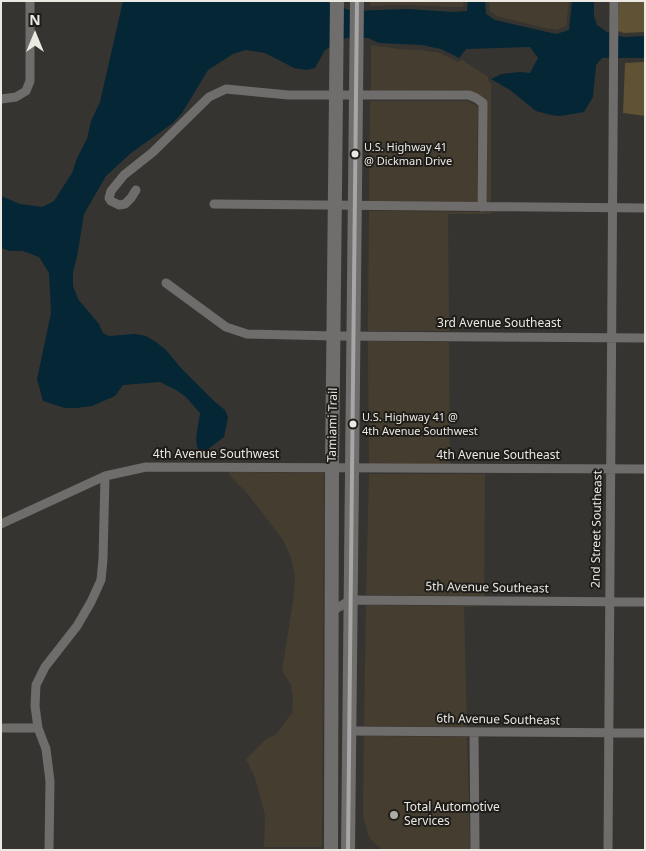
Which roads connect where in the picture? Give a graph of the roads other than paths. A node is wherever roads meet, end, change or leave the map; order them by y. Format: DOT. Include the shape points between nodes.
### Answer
graph roads {
  1 [pos="30,1"];
  2 [pos="614,1"];
  3 [pos="337,2"];
  4 [pos="356,3"];
  5 [pos="335,96"];
  6 [pos="355,96"];
  7 [pos="1,98"];
  8 [pos="136,190"];
  9 [pos="214,204"];
  10 [pos="335,206"];
  11 [pos="354,206"];
  12 [pos="482,207"];
  13 [pos="612,208"];
  14 [pos="645,208"];
  15 [pos="166,283"];
  16 [pos="334,336"];
  17 [pos="353,336"];
  18 [pos="611,337"];
  19 [pos="645,338"];
  20 [pos="332,468"];
  21 [pos="352,469"];
  22 [pos="611,469"];
  23 [pos="645,469"];
  24 [pos="105,476"];
  25 [pos="1,524"];
  26 [pos="351,600"];
  27 [pos="609,602"];
  28 [pos="645,602"];
  29 [pos="332,611"];
  30 [pos="332,710"];
  31 [pos="1,728"];
  32 [pos="38,728"];
  33 [pos="351,730"];
  34 [pos="474,732"];
  35 [pos="609,733"];
  36 [pos="645,733"];
  37 [pos="49,850"];
  38 [pos="331,850"];
  39 [pos="348,850"];
  40 [pos="475,850"];
  41 [pos="608,850"];
  1 -- 7 [label="street" via="30,81 26,90 16,97"];
  2 -- 13 [label="street, 2nd Street Southeast"];
  3 -- 5 [label="main road, Tamiami Trail"];
  4 -- 6 [label="main road, Tamiami Trail"];
  5 -- 6 [label="street"];
  5 -- 8 [label="street" via="226,89 209,97 153,152 124,175 110,191 109,198 119,206 125,204"];
  5 -- 10 [label="main road, Tamiami Trail"];
  6 -- 11 [label="main road, Tamiami Trail"];
  6 -- 12 [label="street" via="468,96 483,103"];
  9 -- 10 [label="street"];
  10 -- 11 [label="street"];
  10 -- 16 [label="main road, Tamiami Trail"];
  11 -- 12 [label="street"];
  11 -- 17 [label="main road, Tamiami Trail"];
  12 -- 13 [label="street"];
  13 -- 14 [label="street"];
  13 -- 18 [label="street, 2nd Street Southeast"];
  15 -- 16 [label="street, 3rd Avenue Southeast" via="226,327 247,334"];
  16 -- 17 [label="street, 3rd Avenue Southeast"];
  16 -- 20 [label="main road, Tamiami Trail"];
  17 -- 18 [label="street, 3rd Avenue Southeast"];
  17 -- 21 [label="main road, Tamiami Trail"];
  18 -- 19 [label="street, 3rd Avenue Southeast"];
  18 -- 22 [label="street, 2nd Street Southeast"];
  20 -- 21 [label="street, 4th Avenue Southwest"];
  20 -- 24 [label="street, 4th Avenue Southwest" via="146,467"];
  20 -- 29 [label="main road, Tamiami Trail"];
  21 -- 22 [label="street, 4th Avenue Southeast"];
  21 -- 26 [label="main road, Tamiami Trail"];
  22 -- 23 [label="street, 4th Avenue Southeast"];
  22 -- 27 [label="street, 2nd Street Southeast"];
  24 -- 25 [label="street, 4th Avenue Southwest"];
  24 -- 32 [label="street" via="101,580 77,626 45,667 36,685 34,706"];
  26 -- 27 [label="street, 5th Avenue Southeast"];
  26 -- 29 [label="street"];
  26 -- 33 [label="main road, Tamiami Trail"];
  27 -- 28 [label="street, 5th Avenue Southeast"];
  27 -- 35 [label="street, 2nd Street Southeast"];
  29 -- 30 [label="main road, Tamiami Trail"];
  30 -- 33 [label="main road" via="344,729"];
  30 -- 38 [label="main road, Tamiami Trail"];
  31 -- 32 [label="street"];
  32 -- 37 [label="street" via="46,749 50,781"];
  33 -- 34 [label="street, 6th Avenue Southeast"];
  33 -- 39 [label="main road, Tamiami Trail"];
  34 -- 35 [label="street, 6th Avenue Southeast"];
  34 -- 40 [label="street"];
  35 -- 36 [label="street, 6th Avenue Southeast"];
  35 -- 41 [label="street, 2nd Street Southeast"];
}
